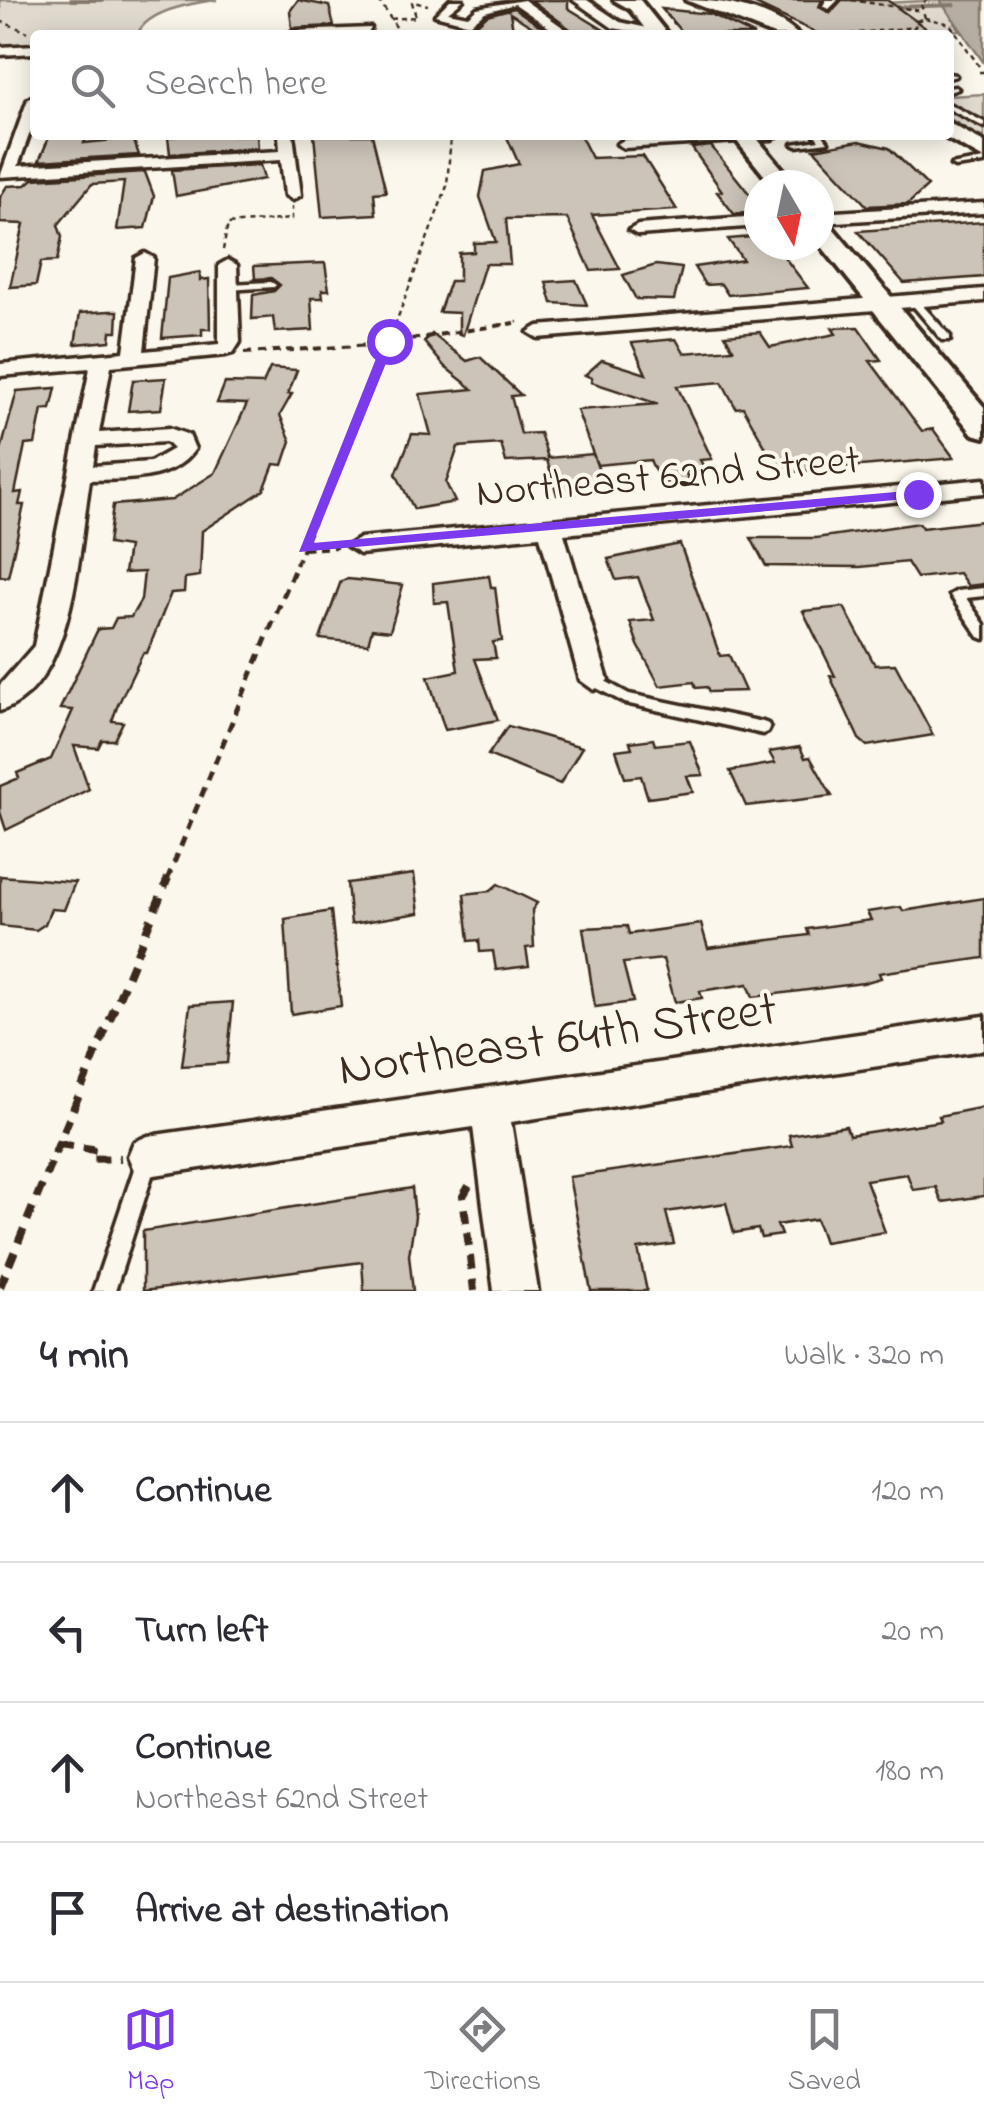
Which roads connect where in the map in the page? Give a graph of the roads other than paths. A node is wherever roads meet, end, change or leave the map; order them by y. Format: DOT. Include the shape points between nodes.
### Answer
graph roads {
  1 [pos="458,0"];
  2 [pos="517,0"];
  3 [pos="578,0"];
  4 [pos="695,0"];
  5 [pos="629,2"];
  6 [pos="470,20"];
  7 [pos="471,30"];
  8 [pos="561,30"];
  9 [pos="640,30"];
  10 [pos="654,30"];
  11 [pos="779,30"];
  12 [pos="30,50"];
  13 [pos="0,51"];
  14 [pos="954,109"];
  15 [pos="30,111"];
  16 [pos="984,125"];
  17 [pos="954,133"];
  18 [pos="286,140"];
  19 [pos="684,140"];
  20 [pos="746,140"];
  21 [pos="823,140"];
  22 [pos="624,144"];
  23 [pos="797,144"];
  24 [pos="984,152"];
  25 [pos="288,155"];
  26 [pos="984,161"];
  27 [pos="955,165"];
  28 [pos="771,170"];
  29 [pos="4,172"];
  30 [pos="292,197"];
  31 [pos="984,208"];
  32 [pos="834,217"];
  33 [pos="744,223"];
  34 [pos="638,230"];
  35 [pos="834,244"];
  36 [pos="145,258"];
  37 [pos="225,264"];
  38 [pos="271,284"];
  39 [pos="228,287"];
  40 [pos="984,295"];
  41 [pos="913,300"];
  42 [pos="882,303"];
  43 [pos="538,332"];
  44 [pos="946,338"];
  45 [pos="133,360"];
  46 [pos="101,362"];
  47 [pos="0,370"];
  48 [pos="984,427"];
  49 [pos="87,440"];
  50 [pos="81,473"];
  51 [pos="984,486"];
  52 [pos="551,530"];
  53 [pos="360,546"];
  54 [pos="984,592"];
  55 [pos="984,634"];
  56 [pos="594,680"];
  57 [pos="0,700"];
  58 [pos="763,728"];
  59 [pos="984,1033"];
  60 [pos="489,1104"];
  61 [pos="135,1157"];
  62 [pos="104,1291"];
  63 [pos="516,1291"];
  1 -- 6 [label="street" via="439,13"];
  2 -- 6 [label="street"];
  2 -- 8 [label="street"];
  3 -- 9 [label="street" via="617,26"];
  4 -- 11 [label="main road"];
  5 -- 10 [label="street"];
  6 -- 7 [label="street"];
  12 -- 13 [label="street"];
  14 -- 16 [label="lane"];
  15 -- 29 [label="street"];
  17 -- 24 [label="main road"];
  18 -- 25 [label="street"];
  19 -- 22 [label="street"];
  20 -- 28 [label="street"];
  21 -- 23 [label="lane"];
  25 -- 29 [label="street"];
  25 -- 30 [label="street"];
  26 -- 27 [label="lane"];
  31 -- 32 [label="street"];
  33 -- 34 [label="street"];
  35 -- 42 [label="street"];
  36 -- 45 [label="street"];
  37 -- 39 [label="street"];
  38 -- 39 [label="lane"];
  39 -- 45 [label="street" via="226,349"];
  40 -- 41 [label="street"];
  41 -- 42 [label="street"];
  41 -- 44 [label="lane"];
  42 -- 43 [label="street"];
  42 -- 48 [label="street"];
  45 -- 46 [label="street"];
  46 -- 47 [label="street"];
  46 -- 49 [label="street"];
  49 -- 50 [label="street"];
  49 -- 50 [label="street" via="169,436 184,448 177,460 155,468"];
  50 -- 57 [label="street" via="47,648"];
  51 -- 52 [label="street, Northeast 62nd Street"];
  52 -- 53 [label="street, Northeast 62nd Street"];
  52 -- 56 [label="street"];
  54 -- 55 [label="lane" via="957,595"];
  56 -- 58 [label="lane" via="624,698"];
  59 -- 60 [label="street, Northeast 64th Street"];
  60 -- 61 [label="street, Northeast 64th Street"];
  60 -- 63 [label="street"];
  61 -- 62 [label="lane"];
}
